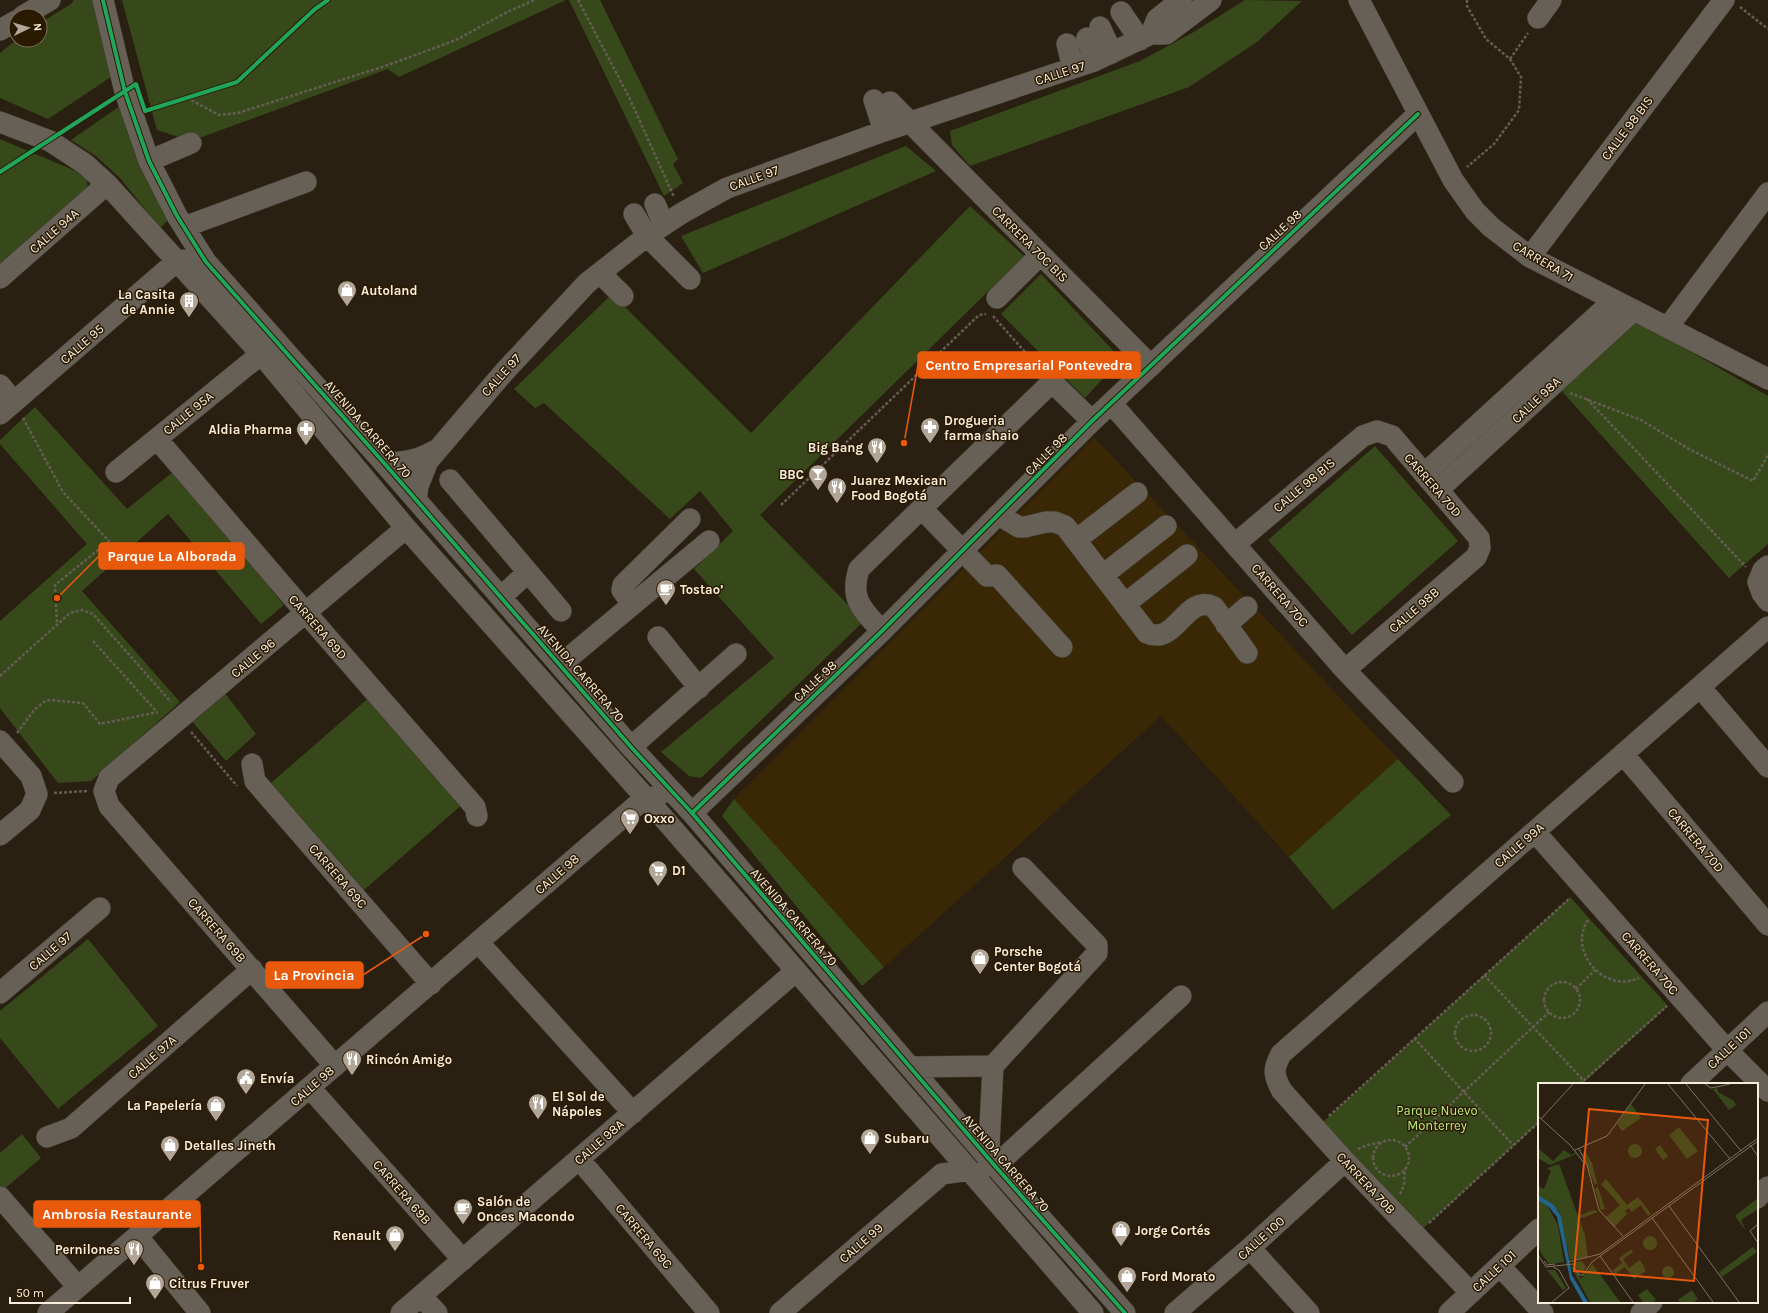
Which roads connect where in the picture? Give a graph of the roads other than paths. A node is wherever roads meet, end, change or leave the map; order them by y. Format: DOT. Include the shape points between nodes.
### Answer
graph roads {
  1 [pos="50,0"];
  2 [pos="103,0"];
  3 [pos="1181,0"];
  4 [pos="1211,0"];
  5 [pos="1359,0"];
  6 [pos="1551,0"];
  7 [pos="1731,2"];
  8 [pos="36,8"];
  9 [pos="1121,12"];
  10 [pos="1538,18"];
  11 [pos="1093,33"];
  12 [pos="1146,37"];
  13 [pos="1067,44"];
  14 [pos="1103,57"];
  15 [pos="1073,68"];
  16 [pos="1418,114"];
  17 [pos="0,122"];
  18 [pos="909,122"];
  19 [pos="884,131"];
  20 [pos="191,143"];
  21 [pos="149,161"];
  22 [pos="306,182"];
  23 [pos="108,184"];
  24 [pos="1768,193"];
  25 [pos="655,204"];
  26 [pos="634,214"];
  27 [pos="184,227"];
  28 [pos="655,230"];
  29 [pos="1040,255"];
  30 [pos="1530,257"];
  31 [pos="178,261"];
  32 [pos="206,262"];
  33 [pos="600,273"];
  34 [pos="0,278"];
  35 [pos="690,279"];
  36 [pos="623,296"];
  37 [pos="997,298"];
  38 [pos="1614,300"];
  39 [pos="1634,310"];
  40 [pos="1668,328"];
  41 [pos="261,354"];
  42 [pos="1151,366"];
  43 [pos="1768,379"];
  44 [pos="0,385"];
  45 [pos="1111,403"];
  46 [pos="7,408"];
  47 [pos="1092,421"];
  48 [pos="1377,431"];
  49 [pos="157,439"];
  50 [pos="436,450"];
  51 [pos="384,463"];
  52 [pos="116,472"];
  53 [pos="1424,474"];
  54 [pos="450,480"];
  55 [pos="1438,490"];
  56 [pos="1137,493"];
  57 [pos="416,500"];
  58 [pos="922,509"];
  59 [pos="999,515"];
  60 [pos="690,519"];
  61 [pos="1166,526"];
  62 [pos="406,528"];
  63 [pos="1076,540"];
  64 [pos="710,541"];
  65 [pos="1235,544"];
  66 [pos="1488,549"];
  67 [pos="963,552"];
  68 [pos="1187,555"];
  69 [pos="527,573"];
  70 [pos="1763,574"];
  71 [pos="1103,575"];
  72 [pos="1214,588"];
  73 [pos="501,597"];
  74 [pos="1768,601"];
  75 [pos="632,604"];
  76 [pos="1125,604"];
  77 [pos="1198,605"];
  78 [pos="1247,607"];
  79 [pos="561,612"];
  80 [pos="306,613"];
  81 [pos="1226,625"];
  82 [pos="1768,627"];
  83 [pos="882,631"];
  84 [pos="658,637"];
  85 [pos="1062,647"];
  86 [pos="1247,653"];
  87 [pos="736,654"];
  88 [pos="560,665"];
  89 [pos="1345,670"];
  90 [pos="1700,687"];
  91 [pos="699,688"];
  92 [pos="2,743"];
  93 [pos="631,747"];
  94 [pos="1623,754"];
  95 [pos="252,764"];
  96 [pos="1768,767"];
  97 [pos="1453,782"];
  98 [pos="104,791"];
  99 [pos="645,798"];
  100 [pos="692,813"];
  101 [pos="476,816"];
  102 [pos="1535,832"];
  103 [pos="0,834"];
  104 [pos="1023,868"];
  105 [pos="100,908"];
  106 [pos="1768,925"];
  107 [pos="479,943"];
  108 [pos="252,969"];
  109 [pos="796,971"];
  110 [pos="431,984"];
  111 [pos="0,993"];
  112 [pos="1181,996"];
  113 [pos="1768,1012"];
  114 [pos="1727,1050"];
  115 [pos="335,1066"];
  116 [pos="993,1066"];
  117 [pos="910,1067"];
  118 [pos="1274,1067"];
  119 [pos="1692,1083"];
  120 [pos="310,1088"];
  121 [pos="1768,1091"];
  122 [pos="633,1113"];
  123 [pos="47,1136"];
  124 [pos="949,1148"];
  125 [pos="1349,1157"];
  126 [pos="579,1159"];
  127 [pos="991,1162"];
  128 [pos="969,1170"];
  129 [pos="942,1174"];
  130 [pos="1768,1187"];
  131 [pos="0,1197"];
  132 [pos="1758,1197"];
  133 [pos="1538,1230"];
  134 [pos="137,1236"];
  135 [pos="1250,1248"];
  136 [pos="463,1260"];
  137 [pos="1500,1266"];
  138 [pos="78,1287"];
  139 [pos="1471,1292"];
  140 [pos="421,1296"];
  141 [pos="1651,1303"];
  142 [pos="48,1313"];
  143 [pos="200,1313"];
  144 [pos="402,1313"];
  145 [pos="437,1313"];
  146 [pos="708,1313"];
  147 [pos="780,1313"];
  148 [pos="1093,1313"];
  149 [pos="1125,1313"];
  150 [pos="1175,1313"];
  151 [pos="1309,1313"];
  152 [pos="1449,1313"];
  153 [pos="1542,1313"];
  154 [pos="1641,1313"];
  1 -- 8 [label="street"];
  2 -- 21 [label="street, AVENIDA CARRERA 70" via="125,92"];
  3 -- 12 [label="street" via="1157,19"];
  4 -- 12 [label="street, CALLE 97" via="1166,34"];
  5 -- 16 [label="street, CARRERA 71"];
  6 -- 10 [label="street"];
  7 -- 30 [label="street, CALLE 98 BIS"];
  9 -- 12 [label="street"];
  11 -- 14 [label="street"];
  12 -- 14 [label="street, CALLE 97"];
  13 -- 15 [label="street"];
  14 -- 15 [label="street, CALLE 97"];
  15 -- 18 [label="street, CALLE 97"];
  16 -- 30 [label="street, CARRERA 71" via="1453,180 1475,210 1491,227"];
  16 -- 42 [label="street, CALLE 98"];
  17 -- 23 [label="street" via="50,141 85,164"];
  18 -- 19 [label="street, CALLE 97"];
  18 -- 19 [label="street, CARRERA 70C BIS" via="882,101"];
  18 -- 29 [label="street, CARRERA 70C BIS"];
  19 -- 28 [label="street, CALLE 97" via="727,188"];
  20 -- 21 [label="street"];
  21 -- 27 [label="street, AVENIDA CARRERA 70"];
  22 -- 27 [label="street"];
  23 -- 31 [label="street"];
  23 -- 34 [label="street, CALLE 94A"];
  24 -- 40 [label="street"];
  25 -- 28 [label="street"];
  26 -- 28 [label="street"];
  27 -- 32 [label="street, AVENIDA CARRERA 70"];
  28 -- 33 [label="street, CALLE 97"];
  28 -- 35 [label="street"];
  29 -- 37 [label="street"];
  29 -- 42 [label="street, CARRERA 70C BIS"];
  30 -- 38 [label="street, CARRERA 71"];
  31 -- 32 [label="street" via="197,259"];
  31 -- 41 [label="street"];
  31 -- 46 [label="street, CALLE 95"];
  32 -- 51 [label="street, AVENIDA CARRERA 70"];
  33 -- 36 [label="street"];
  33 -- 50 [label="street, CALLE 97" via="587,283 505,371"];
  38 -- 39 [label="street, CARRERA 71"];
  38 -- 53 [label="street, CALLE 98A"];
  39 -- 40 [label="street, CARRERA 71"];
  39 -- 55 [label="street, CALLE 98A"];
  40 -- 43 [label="street, CARRERA 71"];
  41 -- 49 [label="street, CALLE 95A"];
  41 -- 62 [label="street"];
  42 -- 45 [label="street, CALLE 98"];
  44 -- 46 [label="street"];
  45 -- 47 [label="street, CALLE 98"];
  45 -- 65 [label="street, CARRERA 70C"];
  47 -- 58 [label="street" via="1052,382"];
  47 -- 59 [label="street, CALLE 98"];
  48 -- 53 [label="street, CARRERA 70D" via="1392,436"];
  48 -- 65 [label="street, CALLE 98 BIS" via="1363,436"];
  49 -- 52 [label="street, CALLE 95A"];
  49 -- 80 [label="street, CARRERA 69D"];
  50 -- 51 [label="street, CALLE 97" via="411,461"];
  50 -- 57 [label="street, CALLE 97" via="422,473"];
  51 -- 57 [label="street, AVENIDA CARRERA 70"];
  53 -- 55 [label="street, CARRERA 70D"];
  54 -- 69 [label="street"];
  55 -- 66 [label="street, CARRERA 70D" via="1469,514 1479,538"];
  56 -- 63 [label="street"];
  57 -- 73 [label="street, AVENIDA CARRERA 70"];
  58 -- 67 [label="street"];
  58 -- 83 [label="street" via="859,569 855,581 855,593 859,604"];
  59 -- 63 [label="street" via="1019,527 1055,522 1065,526"];
  59 -- 67 [label="street, CALLE 98"];
  60 -- 75 [label="street" via="623,586 622,590"];
  61 -- 71 [label="street"];
  62 -- 80 [label="street, CALLE 96"];
  62 -- 99 [label="street"];
  63 -- 71 [label="street"];
  64 -- 75 [label="street"];
  65 -- 89 [label="street, CARRERA 70C"];
  66 -- 89 [label="street, CALLE 98B"];
  67 -- 83 [label="street, CALLE 98"];
  67 -- 85 [label="street" via="987,576 997,576"];
  68 -- 76 [label="street"];
  69 -- 73 [label="street"];
  69 -- 79 [label="street"];
  70 -- 74 [label="street" via="1762,594"];
  71 -- 76 [label="street"];
  72 -- 77 [label="street"];
  73 -- 88 [label="street, AVENIDA CARRERA 70"];
  75 -- 88 [label="street"];
  76 -- 77 [label="street" via="1147,633 1155,636 1165,634"];
  77 -- 81 [label="street" via="1207,604 1214,607"];
  78 -- 81 [label="street"];
  80 -- 98 [label="street, CALLE 96" via="180,714 109,778"];
  80 -- 101 [label="street, CARRERA 69D" via="475,807"];
  81 -- 86 [label="street"];
  82 -- 90 [label="street, CALLE 99A"];
  83 -- 100 [label="street, CALLE 98"];
  84 -- 91 [label="street"];
  87 -- 91 [label="street"];
  88 -- 93 [label="street, AVENIDA CARRERA 70"];
  89 -- 97 [label="street, CARRERA 70C"];
  90 -- 94 [label="street, CALLE 99A"];
  90 -- 96 [label="street"];
  91 -- 93 [label="street"];
  92 -- 103 [label="street" via="31,776 37,794 30,810"];
  93 -- 100 [label="street, AVENIDA CARRERA 70"];
  94 -- 102 [label="street, CALLE 99A"];
  94 -- 106 [label="street, CARRERA 70D"];
  95 -- 110 [label="street, CARRERA 69C" via="256,781"];
  98 -- 108 [label="street, CARRERA 69B" via="109,806"];
  99 -- 100 [label="street" via="654,795 661,797"];
  99 -- 107 [label="street, CALLE 98"];
  99 -- 109 [label="street"];
  100 -- 117 [label="street, AVENIDA CARRERA 70"];
  102 -- 114 [label="street, CARRERA 70C"];
  102 -- 118 [label="street, CALLE 99A" via="1281,1054"];
  104 -- 116 [label="street" via="1098,950"];
  105 -- 111 [label="street, CALLE 97"];
  107 -- 110 [label="street, CALLE 98"];
  107 -- 122 [label="street"];
  108 -- 115 [label="street, CARRERA 69B"];
  108 -- 123 [label="street, CALLE 97A" via="71,1128"];
  109 -- 122 [label="street, CALLE 98A"];
  109 -- 124 [label="street"];
  110 -- 115 [label="street, CALLE 98"];
  112 -- 127 [label="street"];
  113 -- 114 [label="street, CALLE 101"];
  114 -- 119 [label="street, CALLE 101"];
  114 -- 121 [label="street, CARRERA 70C"];
  115 -- 120 [label="street, CALLE 98"];
  116 -- 117 [label="street"];
  116 -- 127 [label="street"];
  117 -- 127 [label="street, AVENIDA CARRERA 70"];
  118 -- 125 [label="street, CARRERA 70B" via="1276,1081 1282,1091"];
  120 -- 134 [label="street, CALLE 98"];
  120 -- 136 [label="street, CARRERA 69B"];
  122 -- 126 [label="street, CALLE 98A"];
  124 -- 127 [label="street" via="955,1149 976,1172 985,1171"];
  124 -- 128 [label="street"];
  124 -- 129 [label="street"];
  125 -- 135 [label="street, CALLE 100"];
  125 -- 139 [label="street, CARRERA 70B" via="1416,1236"];
  126 -- 136 [label="street, CALLE 98A"];
  126 -- 146 [label="street, CARRERA 69C"];
  127 -- 149 [label="street, AVENIDA CARRERA 70"];
  128 -- 129 [label="street"];
  128 -- 148 [label="street"];
  129 -- 147 [label="street, CALLE 99"];
  130 -- 132 [label="street"];
  131 -- 138 [label="street"];
  133 -- 137 [label="street, CALLE 101"];
  134 -- 138 [label="street, CALLE 98"];
  134 -- 143 [label="street"];
  135 -- 150 [label="street, CALLE 100"];
  135 -- 151 [label="street"];
  136 -- 140 [label="street, CALLE 98A"];
  137 -- 139 [label="street, CALLE 101"];
  137 -- 153 [label="street"];
  138 -- 142 [label="street, CALLE 98"];
  139 -- 152 [label="street, CALLE 101"];
  140 -- 144 [label="street, CALLE 98A"];
  140 -- 145 [label="street"];
  141 -- 154 [label="street"];
}
